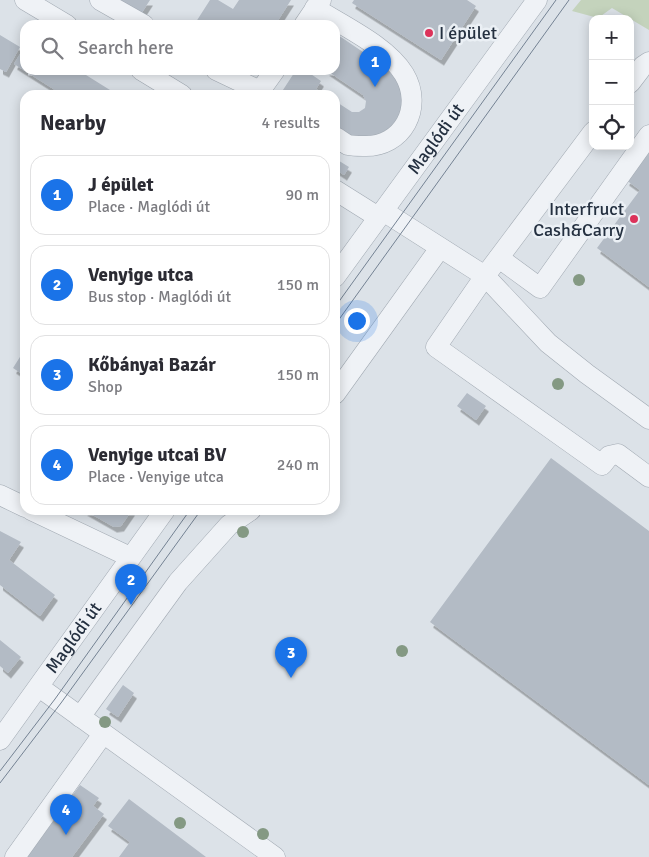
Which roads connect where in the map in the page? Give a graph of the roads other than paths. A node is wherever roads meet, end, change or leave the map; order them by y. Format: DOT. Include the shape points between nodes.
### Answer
graph roads {
  1 [pos="25,0"];
  2 [pos="100,0"];
  3 [pos="537,0"];
  4 [pos="318,4"];
  5 [pos="59,20"];
  6 [pos="135,20"];
  7 [pos="307,20"];
  8 [pos="649,62"];
  9 [pos="149,75"];
  10 [pos="226,75"];
  11 [pos="272,75"];
  12 [pos="634,77"];
  13 [pos="174,90"];
  14 [pos="254,90"];
  15 [pos="264,90"];
  16 [pos="649,135"];
  17 [pos="589,137"];
  18 [pos="340,140"];
  19 [pos="340,193"];
  20 [pos="380,214"];
  21 [pos="440,248"];
  22 [pos="498,258"];
  23 [pos="340,270"];
  24 [pos="485,276"];
  25 [pos="340,387"];
  26 [pos="649,419"];
  27 [pos="649,477"];
  28 [pos="0,495"];
  29 [pos="20,505"];
  30 [pos="42,515"];
  31 [pos="161,515"];
  32 [pos="244,515"];
  33 [pos="130,557"];
  34 [pos="39,686"];
  35 [pos="80,717"];
  36 [pos="103,734"];
  37 [pos="0,740"];
  38 [pos="15,857"];
  39 [pos="274,857"];
  1 -- 5 [label="street"];
  2 -- 6 [label="street"];
  3 -- 20 [label="street, Maglódi út"];
  4 -- 7 [label="street"];
  4 -- 18 [label="street" via="389,54 411,88 413,105 406,124 392,141 356,146"];
  8 -- 12 [label="street"];
  9 -- 13 [label="street"];
  10 -- 14 [label="street"];
  11 -- 15 [label="street"];
  16 -- 22 [label="street" via="540,288"];
  17 -- 22 [label="street"];
  19 -- 20 [label="street"];
  20 -- 21 [label="street"];
  20 -- 23 [label="street, Maglódi út"];
  21 -- 24 [label="street"];
  21 -- 25 [label="street"];
  22 -- 24 [label="street"];
  24 -- 26 [label="street" via="548,343"];
  24 -- 27 [label="street" via="436,347 602,465 610,456 618,454"];
  28 -- 29 [label="street"];
  30 -- 33 [label="street"];
  31 -- 33 [label="street, Maglódi út"];
  32 -- 35 [label="street" via="229,525 178,582"];
  33 -- 34 [label="street, Maglódi út"];
  34 -- 35 [label="street"];
  34 -- 37 [label="street, Maglódi út"];
  35 -- 36 [label="street"];
  36 -- 38 [label="street"];
  36 -- 39 [label="street"];
}
